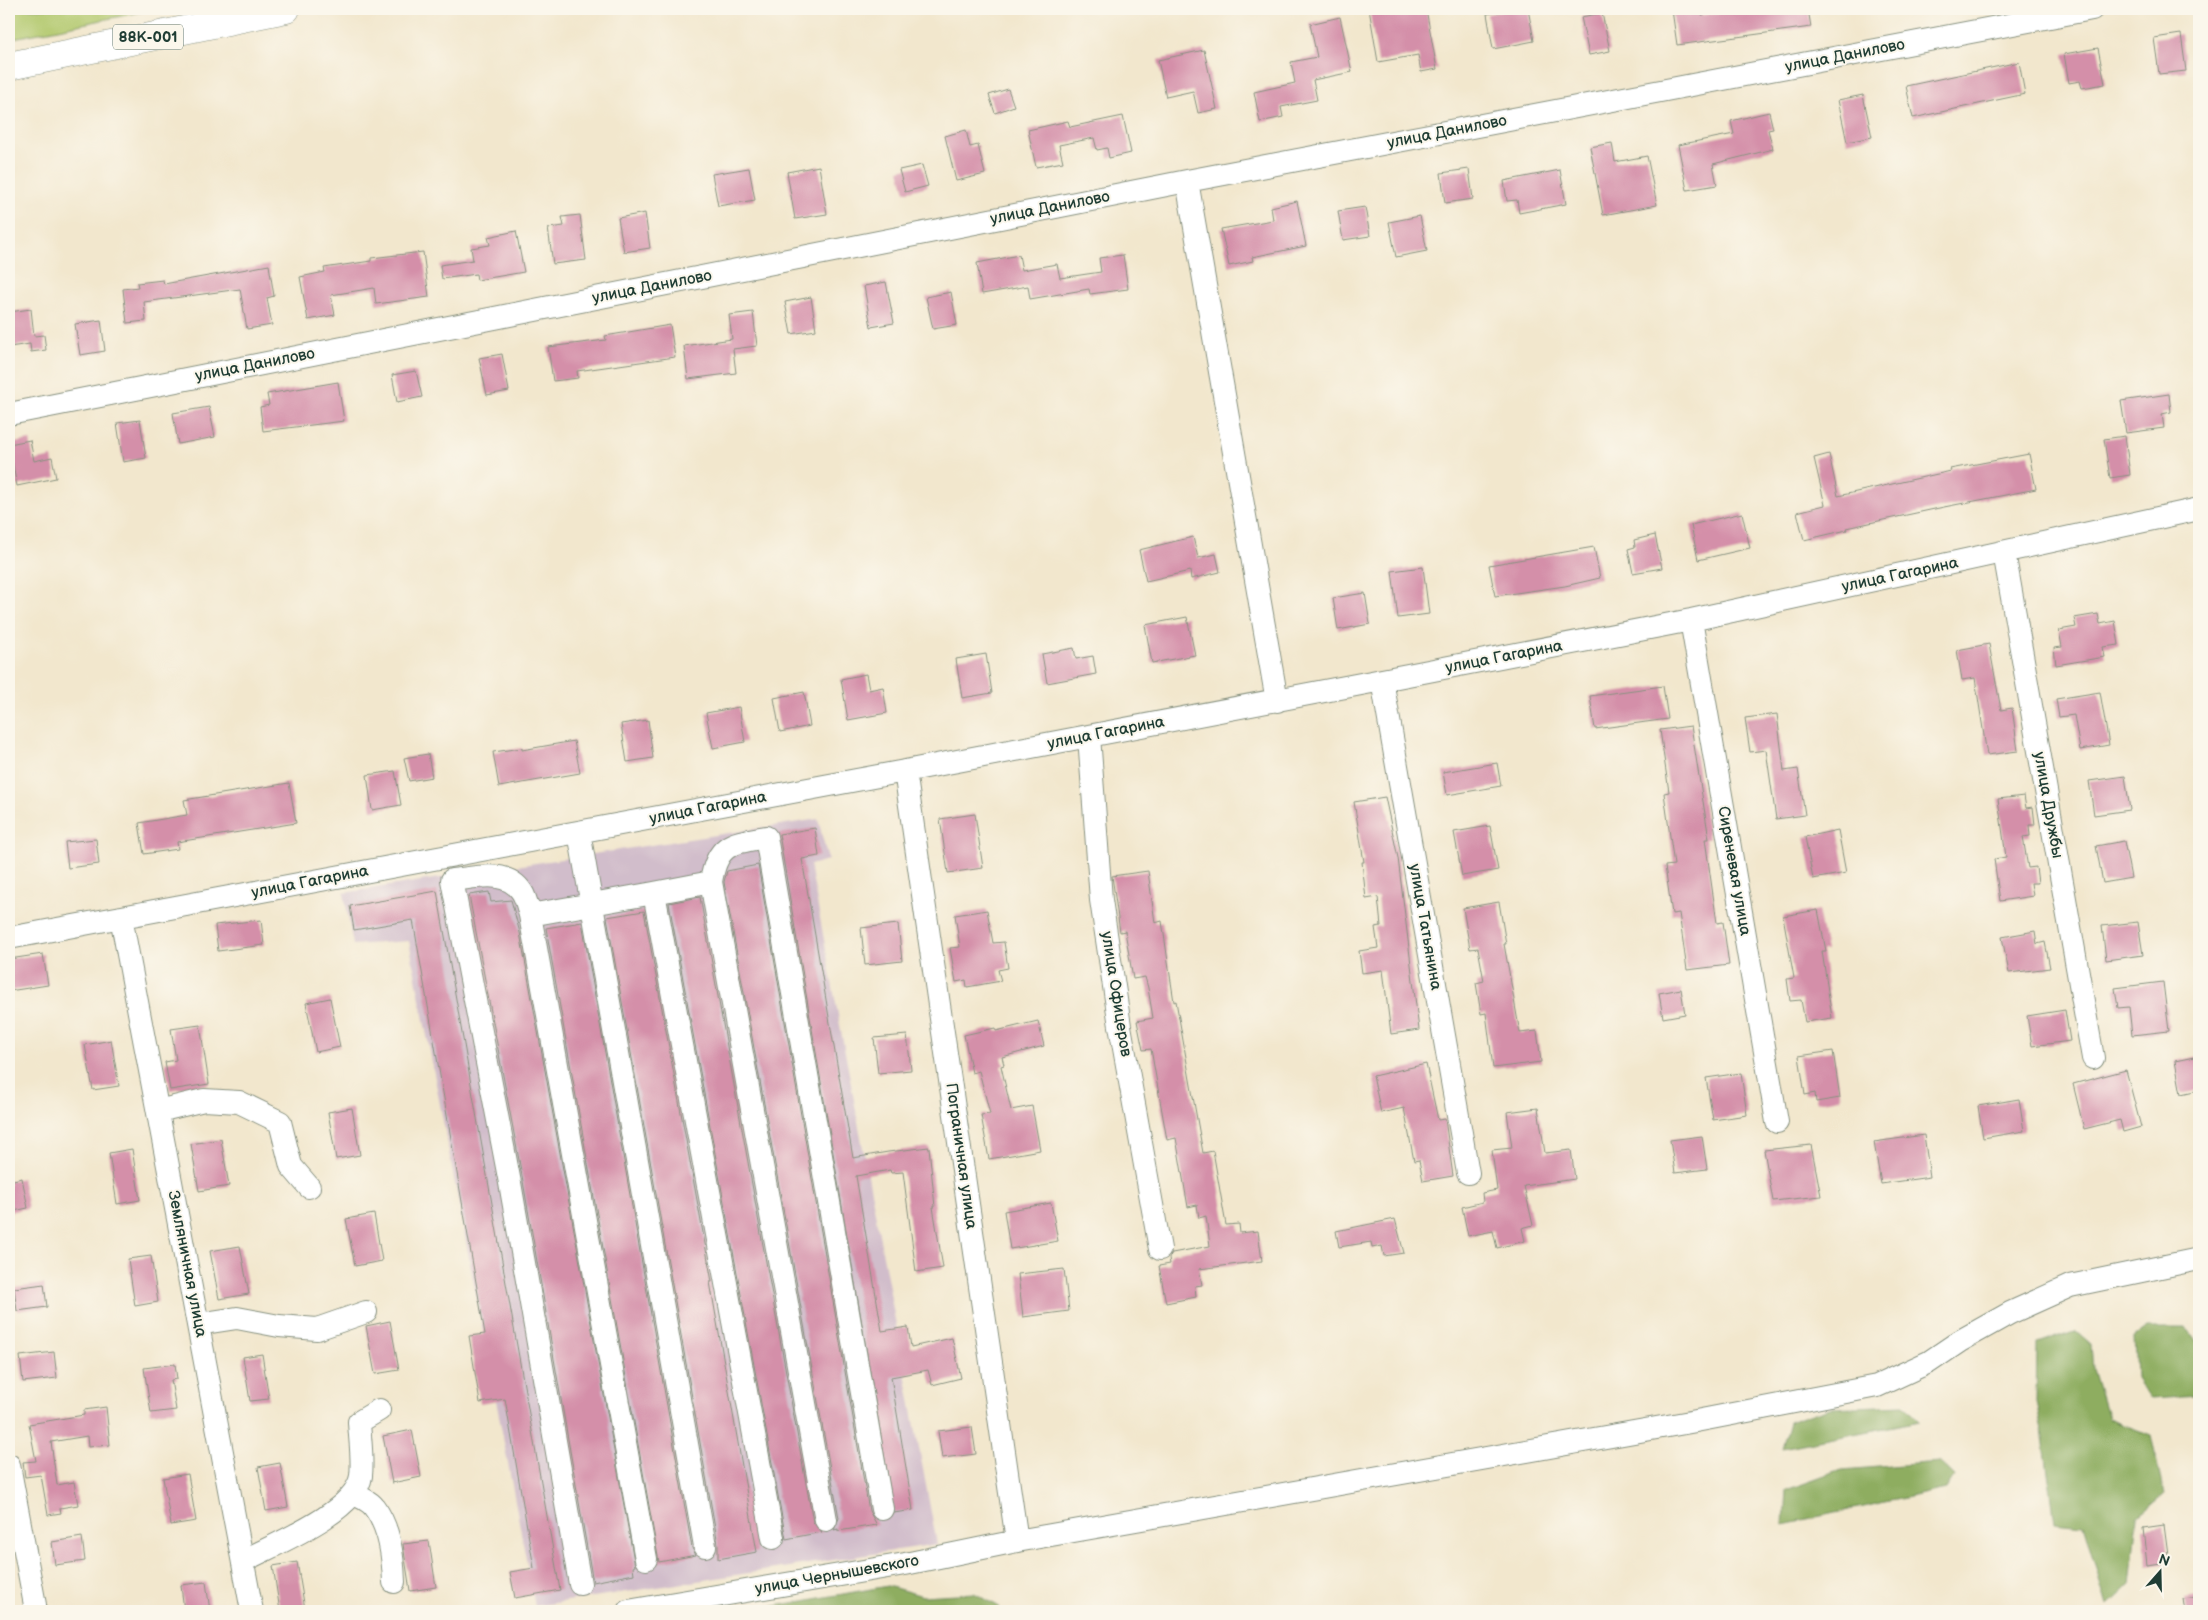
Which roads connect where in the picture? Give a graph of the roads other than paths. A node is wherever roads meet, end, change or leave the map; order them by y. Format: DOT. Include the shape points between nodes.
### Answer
graph roads {
  1 [pos="286,9"];
  2 [pos="2092,9"];
  3 [pos="9,66"];
  4 [pos="1187,181"];
  5 [pos="9,414"];
  6 [pos="2199,510"];
  7 [pos="2004,552"];
  8 [pos="1691,620"];
  9 [pos="1382,680"];
  10 [pos="1277,701"];
  11 [pos="1089,736"];
  12 [pos="905,772"];
  13 [pos="579,832"];
  14 [pos="711,882"];
  15 [pos="654,893"];
  16 [pos="591,904"];
  17 [pos="530,915"];
  18 [pos="121,918"];
  19 [pos="9,938"];
  20 [pos="2093,1058"];
  21 [pos="158,1111"];
  22 [pos="1777,1122"];
  23 [pos="1468,1173"];
  24 [pos="309,1187"];
  25 [pos="1160,1249"];
  26 [pos="2199,1260"];
  27 [pos="366,1312"];
  28 [pos="198,1324"];
  29 [pos="379,1410"];
  30 [pos="9,1465"];
  31 [pos="355,1494"];
  32 [pos="882,1509"];
  33 [pos="826,1520"];
  34 [pos="773,1538"];
  35 [pos="1016,1541"];
  36 [pos="706,1546"];
  37 [pos="646,1559"];
  38 [pos="243,1561"];
  39 [pos="394,1582"];
  40 [pos="580,1584"];
  41 [pos="34,1605"];
  42 [pos="252,1611"];
  43 [pos="628,1611"];
  1 -- 3 [label="main road, 88К-001"];
  2 -- 4 [label="street, улица Данилово"];
  4 -- 5 [label="street, улица Данилово"];
  4 -- 10 [label="street"];
  6 -- 7 [label="street, улица Гагарина"];
  7 -- 8 [label="street, улица Гагарина"];
  7 -- 20 [label="street, улица Дружбы"];
  8 -- 9 [label="street, улица Гагарина"];
  8 -- 22 [label="street, Сиреневая улица"];
  9 -- 10 [label="street, улица Гагарина"];
  9 -- 23 [label="street, улица Татьянина"];
  10 -- 11 [label="street, улица Гагарина"];
  11 -- 12 [label="street, улица Гагарина"];
  11 -- 25 [label="street, улица Офицеров" via="1101,900"];
  12 -- 13 [label="street, улица Гагарина"];
  12 -- 35 [label="street, Пограничная улица"];
  13 -- 16 [label="street"];
  13 -- 18 [label="street, улица Гагарина"];
  14 -- 15 [label="street"];
  14 -- 32 [label="street" via="714,864 722,851 732,843 766,837"];
  14 -- 33 [label="street"];
  15 -- 16 [label="street"];
  15 -- 34 [label="street"];
  16 -- 17 [label="street"];
  16 -- 36 [label="street"];
  17 -- 37 [label="street"];
  17 -- 40 [label="street" via="523,893 512,881 496,875 452,880 510,1183"];
  18 -- 19 [label="street, улица Гагарина"];
  18 -- 21 [label="street, Земляничная улица"];
  21 -- 24 [label="street" via="204,1100 239,1102 280,1122 291,1166"];
  21 -- 28 [label="street, Земляничная улица"];
  26 -- 35 [label="street, улица Чернышевского" via="2070,1286 2010,1313 1929,1362 1877,1386 1696,1422"];
  27 -- 28 [label="street" via="317,1329 237,1318"];
  28 -- 38 [label="street, Земляничная улица"];
  29 -- 31 [label="street" via="359,1422 361,1477"];
  30 -- 41 [label="street"];
  31 -- 38 [label="street" via="330,1516"];
  31 -- 39 [label="street" via="373,1505 383,1523 393,1556"];
  35 -- 43 [label="street, улица Чернышевского" via="905,1564"];
  38 -- 42 [label="street, Земляничная улица"];
}
